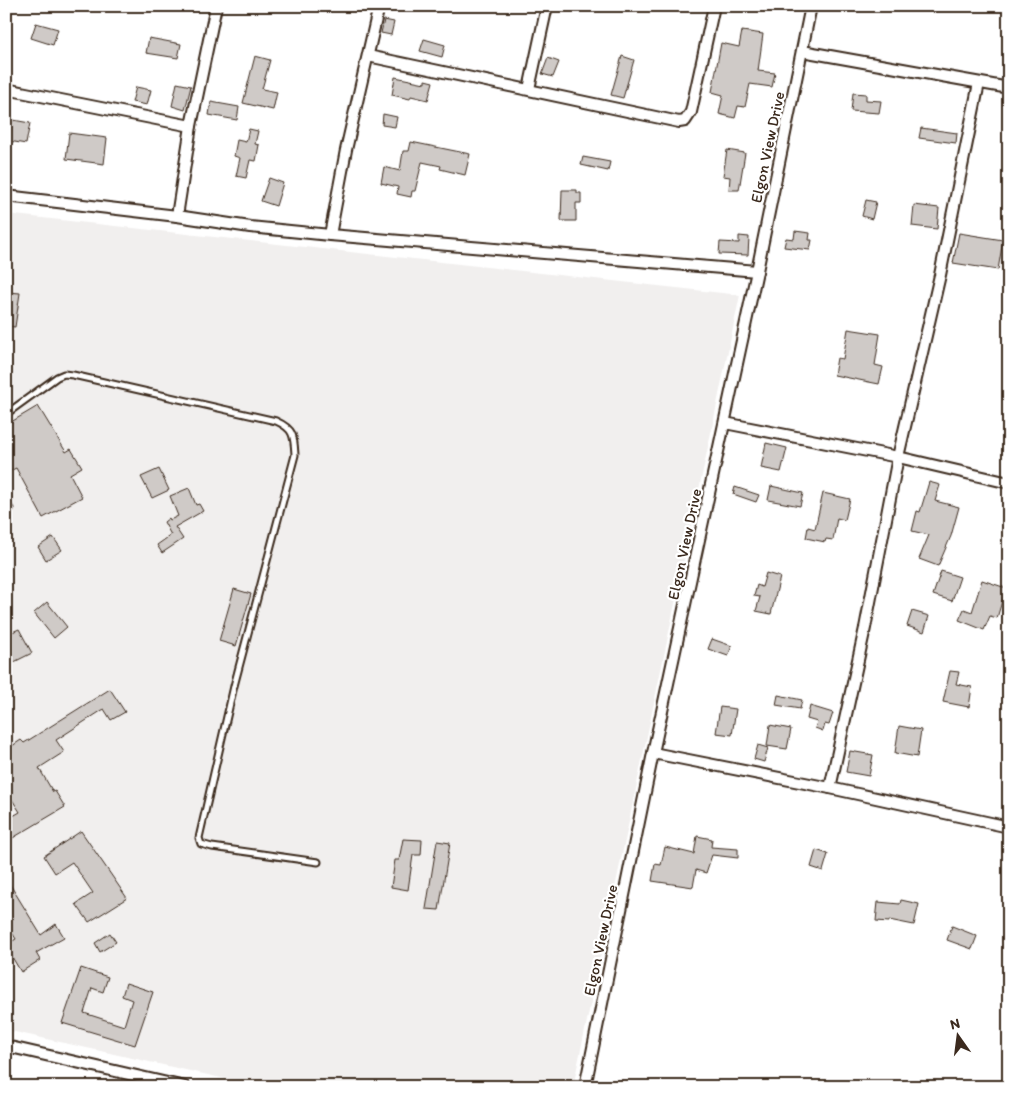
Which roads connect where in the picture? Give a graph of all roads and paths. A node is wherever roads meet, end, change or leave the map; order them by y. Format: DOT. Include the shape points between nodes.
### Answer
graph roads {
  1 [pos="216,6"];
  2 [pos="379,6"];
  3 [pos="547,6"];
  4 [pos="714,6"];
  5 [pos="811,6"];
  6 [pos="802,51"];
  7 [pos="368,56"];
  8 [pos="979,83"];
  9 [pos="1009,88"];
  10 [pos="6,89"];
  11 [pos="529,90"];
  12 [pos="191,126"];
  13 [pos="6,196"];
  14 [pos="178,216"];
  15 [pos="330,235"];
  16 [pos="757,271"];
  17 [pos="6,414"];
  18 [pos="725,422"];
  19 [pos="898,457"];
  20 [pos="1009,483"];
  21 [pos="6,503"];
  22 [pos="10,509"];
  23 [pos="654,753"];
  24 [pos="830,788"];
  25 [pos="1009,827"];
  26 [pos="318,862"];
  27 [pos="6,1046"];
  28 [pos="185,1087"];
  29 [pos="584,1087"];
  1 -- 12 [label="street"];
  2 -- 7 [label="street"];
  3 -- 11 [label="street"];
  4 -- 11 [label="street" via="691,112 685,121 671,121"];
  5 -- 6 [label="street, Elgon View Drive"];
  6 -- 8 [label="street"];
  6 -- 16 [label="street, Elgon View Drive"];
  7 -- 11 [label="street"];
  7 -- 15 [label="street"];
  8 -- 9 [label="street"];
  8 -- 19 [label="street" via="940,275"];
  10 -- 12 [label="street"];
  12 -- 14 [label="street"];
  13 -- 14 [label="street"];
  14 -- 15 [label="street"];
  15 -- 16 [label="street"];
  16 -- 18 [label="street, Elgon View Drive"];
  17 -- 26 [label="lane" via="57,377 73,374 276,421 291,430 294,455 199,838 202,844 212,847"];
  18 -- 19 [label="street"];
  18 -- 23 [label="street, Elgon View Drive"];
  19 -- 20 [label="street"];
  19 -- 24 [label="street"];
  21 -- 22 [label="lane"];
  23 -- 24 [label="street"];
  23 -- 29 [label="street, Elgon View Drive"];
  24 -- 25 [label="street"];
  27 -- 28 [label="street"];
}
